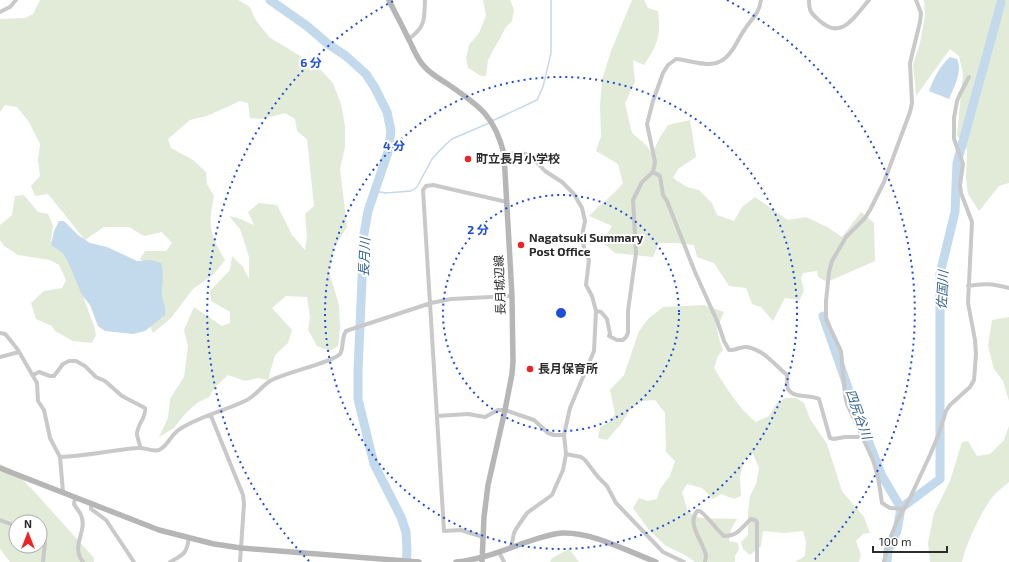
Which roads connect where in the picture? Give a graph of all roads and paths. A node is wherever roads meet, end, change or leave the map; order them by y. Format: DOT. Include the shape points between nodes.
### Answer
graph roads {
  1 [pos="16,0"];
  2 [pos="389,0"];
  3 [pos="425,0"];
  4 [pos="761,0"];
  5 [pos="809,0"];
  6 [pos="869,0"];
  7 [pos="916,0"];
  8 [pos="0,12"];
  9 [pos="408,39"];
  10 [pos="969,77"];
  11 [pos="504,154"];
  12 [pos="653,172"];
  13 [pos="507,202"];
  14 [pos="968,286"];
  15 [pos="1009,288"];
  16 [pos="512,296"];
  17 [pos="430,302"];
  18 [pos="596,311"];
  19 [pos="0,334"];
  20 [pos="19,352"];
  21 [pos="0,357"];
  22 [pos="33,375"];
  23 [pos="505,410"];
  24 [pos="211,416"];
  25 [pos="437,416"];
  26 [pos="564,435"];
  27 [pos="863,437"];
  28 [pos="140,447"];
  29 [pos="566,454"];
  30 [pos="60,457"];
  31 [pos="0,468"];
  32 [pos="62,492"];
  33 [pos="75,497"];
  34 [pos="91,503"];
  35 [pos="903,509"];
  36 [pos="483,536"];
  37 [pos="188,538"];
  38 [pos="241,548"];
  39 [pos="511,548"];
  40 [pos="498,552"];
  41 [pos="482,560"];
  42 [pos="83,562"];
  43 [pos="134,562"];
  44 [pos="170,562"];
  45 [pos="240,562"];
  46 [pos="410,562"];
  47 [pos="419,562"];
  48 [pos="456,562"];
  49 [pos="504,562"];
  50 [pos="656,562"];
  51 [pos="684,562"];
  52 [pos="705,562"];
  53 [pos="756,562"];
  54 [pos="884,562"];
  1 -- 8 [label="street"];
  2 -- 9 [label="street, 長月城辺線"];
  3 -- 9 [label="street" via="423,25"];
  4 -- 12 [label="street" via="758,12 723,61 714,64 676,59 668,65 653,101 647,124 655,162"];
  5 -- 6 [label="street" via="809,9 823,24 832,29 841,29"];
  7 -- 27 [label="street" via="920,22 910,63 910,112 884,182 870,210 846,237 832,261 829,272 826,319 841,351 847,404"];
  9 -- 11 [label="street, 長月城辺線" via="422,64 432,74 473,101 486,114 498,133"];
  10 -- 14 [label="street" via="957,101 954,118 954,139 963,164 961,193 972,222"];
  11 -- 13 [label="street, 長月城辺線"];
  11 -- 18 [label="street" via="530,155 545,171 574,194 582,208 585,221 582,235 589,260 586,285"];
  12 -- 18 [label="street" via="642,182 633,200 636,253 630,291 628,333 623,340 609,336 607,319 601,312"];
  12 -- 27 [label="street" via="660,176 663,195 729,350 745,346 762,352 787,376 787,385 791,392 819,399 830,438"];
  13 -- 16 [label="street, 長月城辺線"];
  13 -- 17 [label="street" via="433,185 426,186 423,190"];
  14 -- 15 [label="street" via="984,283"];
  14 -- 35 [label="street" via="975,347 974,380 946,411 933,449"];
  16 -- 17 [label="street"];
  16 -- 23 [label="street, 長月城辺線" via="513,362"];
  17 -- 24 [label="street" via="346,331 340,354 269,382 247,400"];
  17 -- 25 [label="street"];
  18 -- 26 [label="street" via="594,351 570,408"];
  19 -- 20 [label="street" via="7,336"];
  20 -- 21 [label="street"];
  20 -- 22 [label="street"];
  22 -- 28 [label="street" via="39,372 54,376 68,361 76,361 85,366 122,396 145,408 146,412 137,434"];
  22 -- 30 [label="street" via="50,438"];
  23 -- 25 [label="street" via="498,410 484,417 468,414"];
  23 -- 26 [label="street" via="534,420 548,433"];
  23 -- 36 [label="street, 長月城辺線" via="488,485"];
  24 -- 28 [label="street" via="178,430 158,450"];
  24 -- 38 [label="street" via="243,495"];
  25 -- 36 [label="street" via="444,531 460,530"];
  26 -- 29 [label="street"];
  27 -- 35 [label="street" via="878,477 882,503 890,508"];
  28 -- 30 [label="street"];
  29 -- 39 [label="street" via="563,470 552,495 527,513 514,533"];
  29 -- 51 [label="street" via="585,460 607,486 616,503 663,552"];
  30 -- 32 [label="street"];
  31 -- 32 [label="street"];
  32 -- 33 [label="street"];
  33 -- 34 [label="street"];
  33 -- 42 [label="street" via="74,504 81,515 83,525 77,550"];
  34 -- 37 [label="street" via="159,530"];
  34 -- 43 [label="street" via="91,509 106,520"];
  35 -- 54 [label="street" via="888,541"];
  36 -- 41 [label="street, 長月城辺線"];
  37 -- 38 [label="street"];
  37 -- 44 [label="street" via="184,554"];
  38 -- 45 [label="street"];
  38 -- 46 [label="street"];
  39 -- 40 [label="street"];
  39 -- 50 [label="street" via="561,533 580,534"];
  40 -- 41 [label="street"];
  40 -- 49 [label="street"];
  41 -- 48 [label="street"];
  46 -- 47 [label="street"];
  52 -- 53 [label="street" via="706,556 695,529 694,514 697,511 706,515 724,536 736,534 751,519 755,520"];
}
